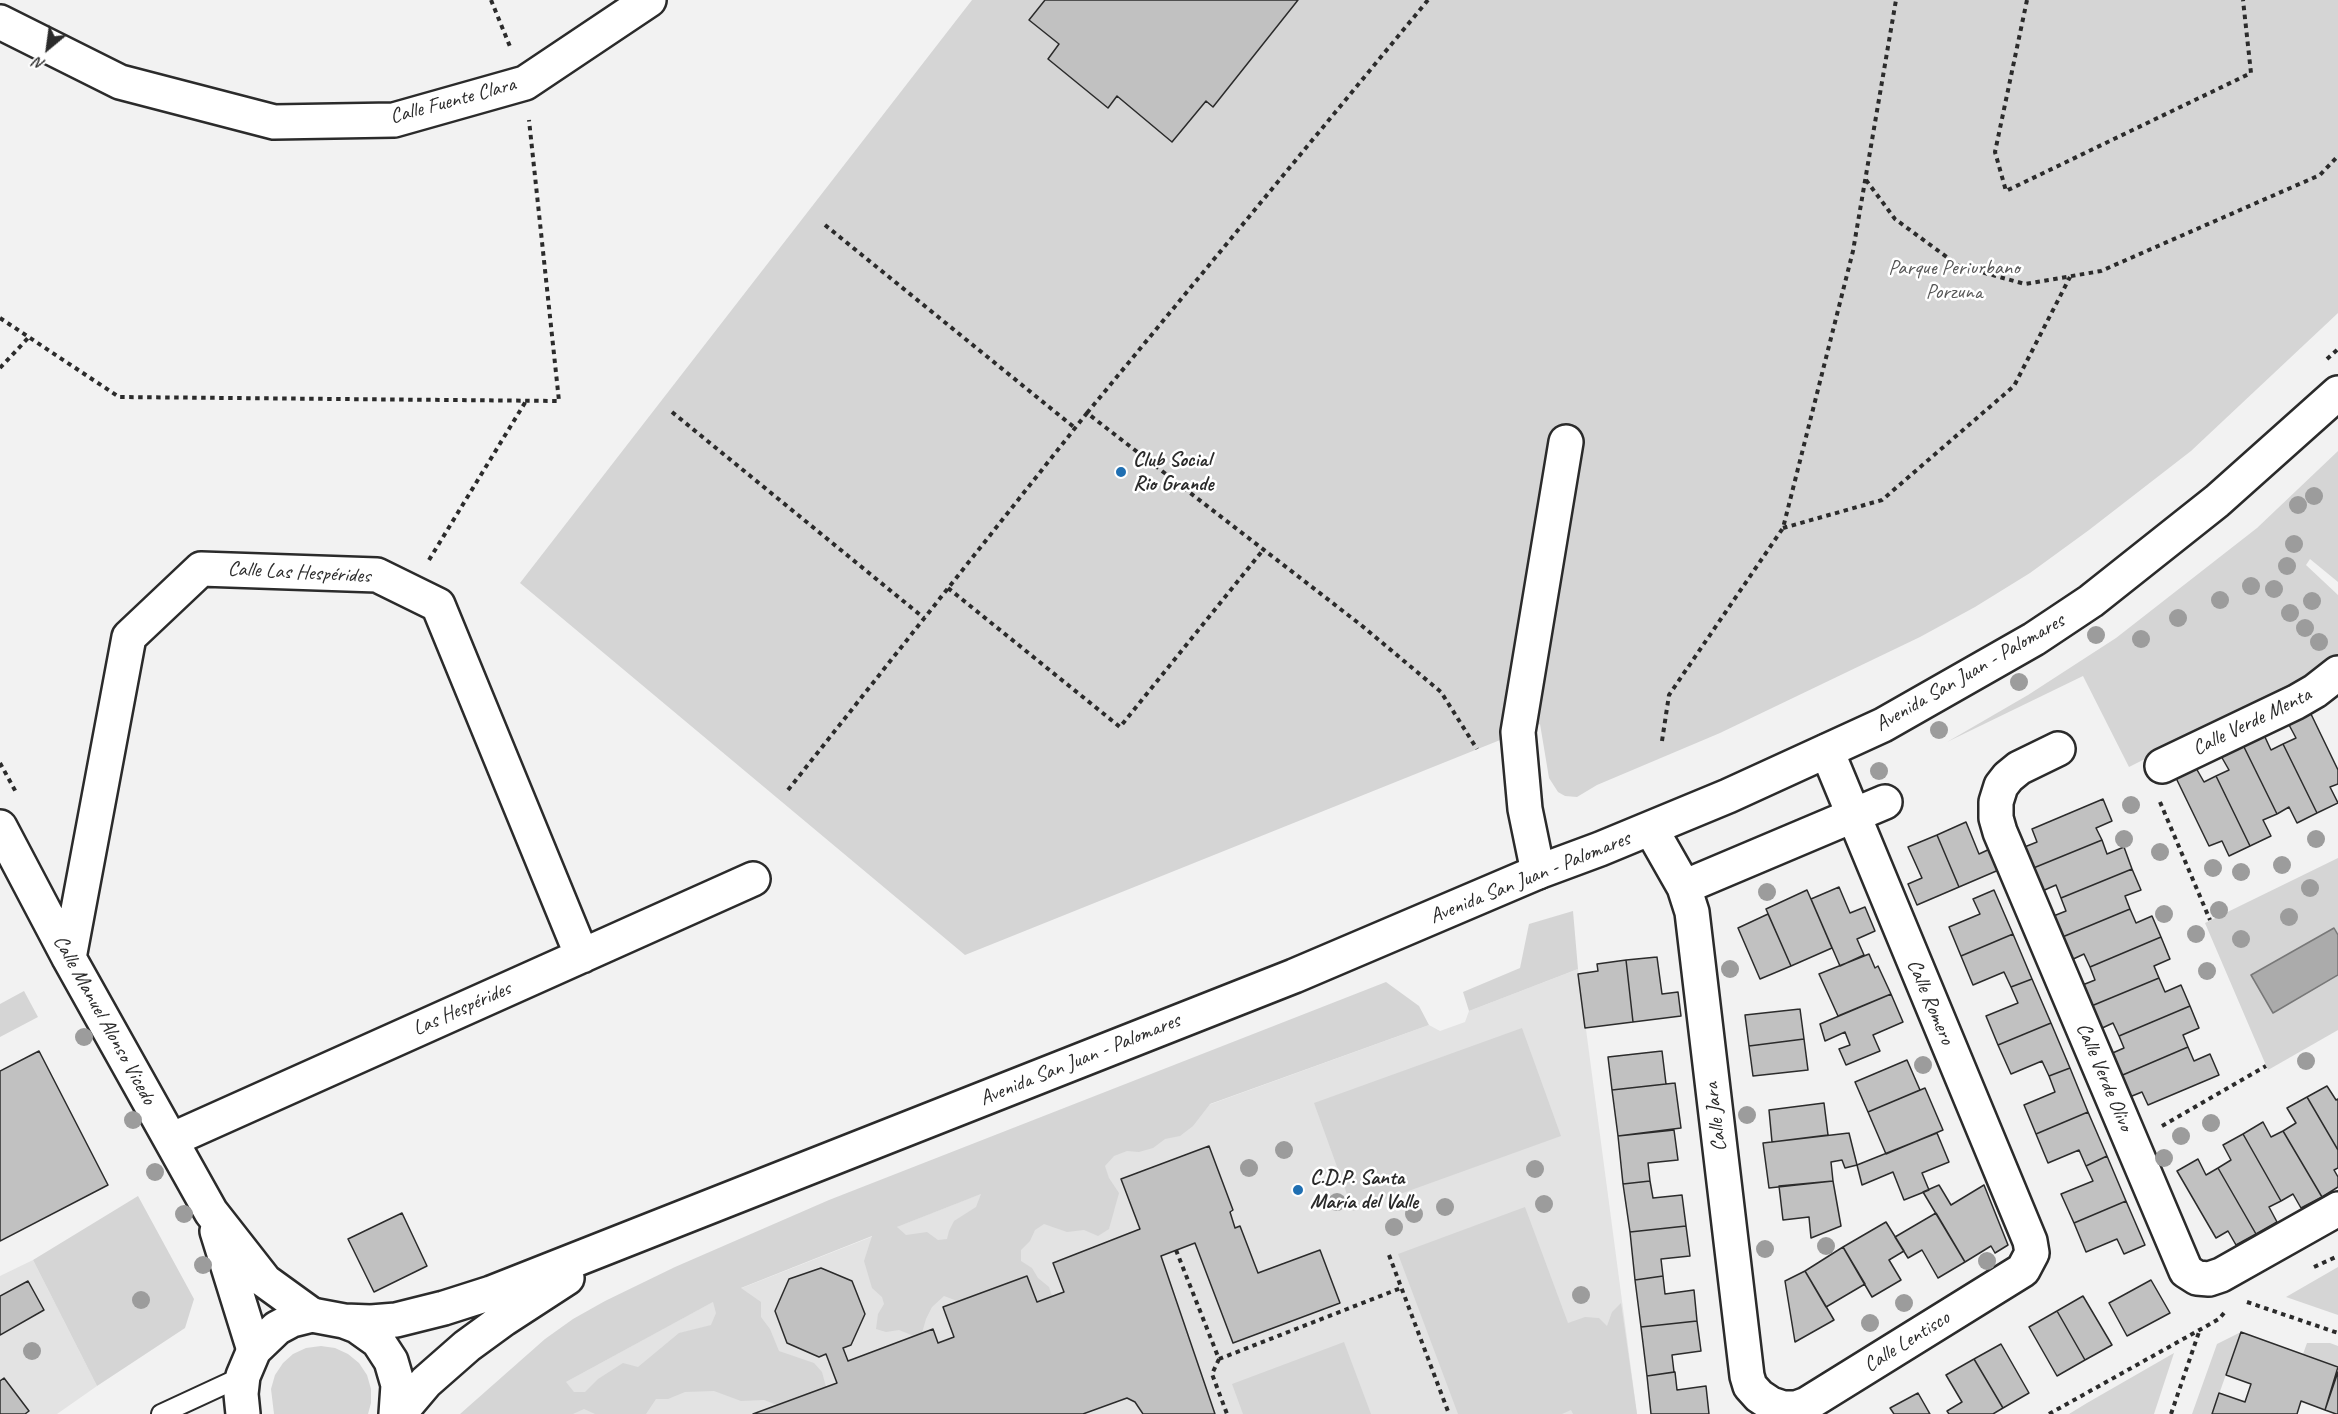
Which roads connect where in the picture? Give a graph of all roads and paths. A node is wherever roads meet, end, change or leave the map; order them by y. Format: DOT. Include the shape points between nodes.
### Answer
graph roads {
  1 [pos="491,0"];
  2 [pos="649,0"];
  3 [pos="1428,0"];
  4 [pos="1896,0"];
  5 [pos="2027,0"];
  6 [pos="2243,0"];
  7 [pos="0,22"];
  8 [pos="525,83"];
  9 [pos="2338,156"];
  10 [pos="1866,179"];
  11 [pos="825,225"];
  12 [pos="2071,276"];
  13 [pos="0,318"];
  14 [pos="28,337"];
  15 [pos="2338,349"];
  16 [pos="2322,363"];
  17 [pos="0,368"];
  18 [pos="2338,393"];
  19 [pos="525,401"];
  20 [pos="672,412"];
  21 [pos="1087,413"];
  22 [pos="1075,428"];
  23 [pos="1566,442"];
  24 [pos="1783,528"];
  25 [pos="1263,550"];
  26 [pos="948,588"];
  27 [pos="410,591"];
  28 [pos="924,618"];
  29 [pos="2338,673"];
  30 [pos="1662,741"];
  31 [pos="1477,749"];
  32 [pos="2058,749"];
  33 [pos="1827,751"];
  34 [pos="2162,766"];
  35 [pos="788,789"];
  36 [pos="1884,802"];
  37 [pos="1853,815"];
  38 [pos="0,827"];
  39 [pos="1651,829"];
  40 [pos="1538,872"];
  41 [pos="753,879"];
  42 [pos="1684,887"];
  43 [pos="2210,920"];
  44 [pos="582,956"];
  45 [pos="69,958"];
  46 [pos="2266,1066"];
  47 [pos="171,1140"];
  48 [pos="2132,1143"];
  49 [pos="2338,1209"];
  50 [pos="211,1212"];
  51 [pos="649,1231"];
  52 [pos="1176,1250"];
  53 [pos="2032,1253"];
  54 [pos="1389,1255"];
  55 [pos="2225,1285"];
  56 [pos="1401,1288"];
  57 [pos="312,1315"];
  58 [pos="344,1321"];
  59 [pos="2200,1329"];
  60 [pos="2338,1334"];
  61 [pos="1219,1359"];
  62 [pos="249,1363"];
  63 [pos="1771,1404"];
  64 [pos="242,1413"];
  65 [pos="161,1414"];
  66 [pos="397,1414"];
  67 [pos="1227,1414"];
  68 [pos="1449,1414"];
  69 [pos="2049,1414"];
  70 [pos="2171,1414"];
  1 -- 8 [label="path"];
  2 -- 8 [label="street, Calle Fuente Clara"];
  3 -- 21 [label="path"];
  4 -- 10 [label="path"];
  5 -- 6 [label="path" via="1995,152 2006,191 2251,73"];
  7 -- 8 [label="street, Calle Fuente Clara" via="120,82 274,122 394,120"];
  8 -- 19 [label="path" via="559,401"];
  9 -- 12 [label="path" via="2320,175 2100,271"];
  10 -- 12 [label="path" via="1895,219 1959,266 2025,284"];
  10 -- 24 [label="path" via="1853,251"];
  11 -- 22 [label="path"];
  12 -- 24 [label="path" via="2014,386 1882,500"];
  13 -- 14 [label="path"];
  14 -- 17 [label="path"];
  14 -- 19 [label="path" via="119,397"];
  15 -- 16 [label="path"];
  18 -- 33 [label="street, Avenida San Juan - Palomares" via="2217,501 2091,601 1945,690"];
  19 -- 27 [label="path"];
  20 -- 28 [label="path"];
  21 -- 22 [label="path"];
  21 -- 25 [label="path"];
  22 -- 26 [label="path"];
  23 -- 40 [label="street" via="1518,732 1525,809"];
  24 -- 30 [label="path" via="1669,695"];
  25 -- 26 [label="path" via="1120,727"];
  25 -- 31 [label="path" via="1441,692"];
  26 -- 28 [label="path"];
  27 -- 44 [label="street, Calle Las Hespérides" via="438,605"];
  27 -- 45 [label="street, Calle Las Hespérides" via="376,575 201,569 129,637"];
  28 -- 35 [label="path"];
  29 -- 34 [label="street, Calle Verde Menta" via="2296,702"];
  32 -- 48 [label="street, Calle Verde Olivo" via="2008,777 1996,802 1996,818"];
  33 -- 37 [label="street, Calle Romero"];
  33 -- 39 [label="street, Avenida San Juan - Palomares"];
  34 -- 43 [label="path" via="2151,780"];
  36 -- 37 [label="street"];
  37 -- 42 [label="street"];
  37 -- 53 [label="street, Calle Romero"];
  38 -- 45 [label="street, Calle Manuel Alonso Vicedo"];
  39 -- 40 [label="street, Avenida San Juan - Palomares"];
  39 -- 42 [label="street, Calle Jara"];
  40 -- 51 [label="street, Avenida San Juan - Palomares" via="1294,976"];
  41 -- 44 [label="street, Las Hespérides"];
  42 -- 63 [label="street, Calle Jara" via="1692,912 1747,1376 1750,1386"];
  44 -- 47 [label="street, Las Hespérides"];
  45 -- 47 [label="street, Calle Manuel Alonso Vicedo"];
  46 -- 48 [label="path"];
  47 -- 50 [label="street, Calle Manuel Alonso Vicedo"];
  48 -- 55 [label="street, Calle Verde Olivo" via="2186,1271"];
  49 -- 55 [label="street, Calle Verde Olivo"];
  50 -- 57 [label="street, Calle Manuel Alonso Vicedo" via="265,1281"];
  50 -- 62 [label="street, Calle Manuel Alonso Vicedo"];
  51 -- 58 [label="street" via="444,1308 396,1320"];
  51 -- 66 [label="street" via="504,1319 426,1382"];
  52 -- 61 [label="path"];
  53 -- 63 [label="street, Calle Lentisco" via="2023,1270 1807,1404 1783,1408"];
  54 -- 56 [label="path"];
  55 -- 59 [label="path" via="2224,1313"];
  55 -- 60 [label="path"];
  56 -- 61 [label="path"];
  56 -- 68 [label="path"];
  57 -- 58 [label="street"];
  57 -- 62 [label="street" via="278,1328"];
  58 -- 66 [label="street" via="378,1341 391,1361 398,1385"];
  59 -- 69 [label="path"];
  59 -- 70 [label="path"];
  61 -- 67 [label="path" via="1212,1374"];
  62 -- 64 [label="street" via="241,1394"];
  62 -- 65 [label="lane"];
}
